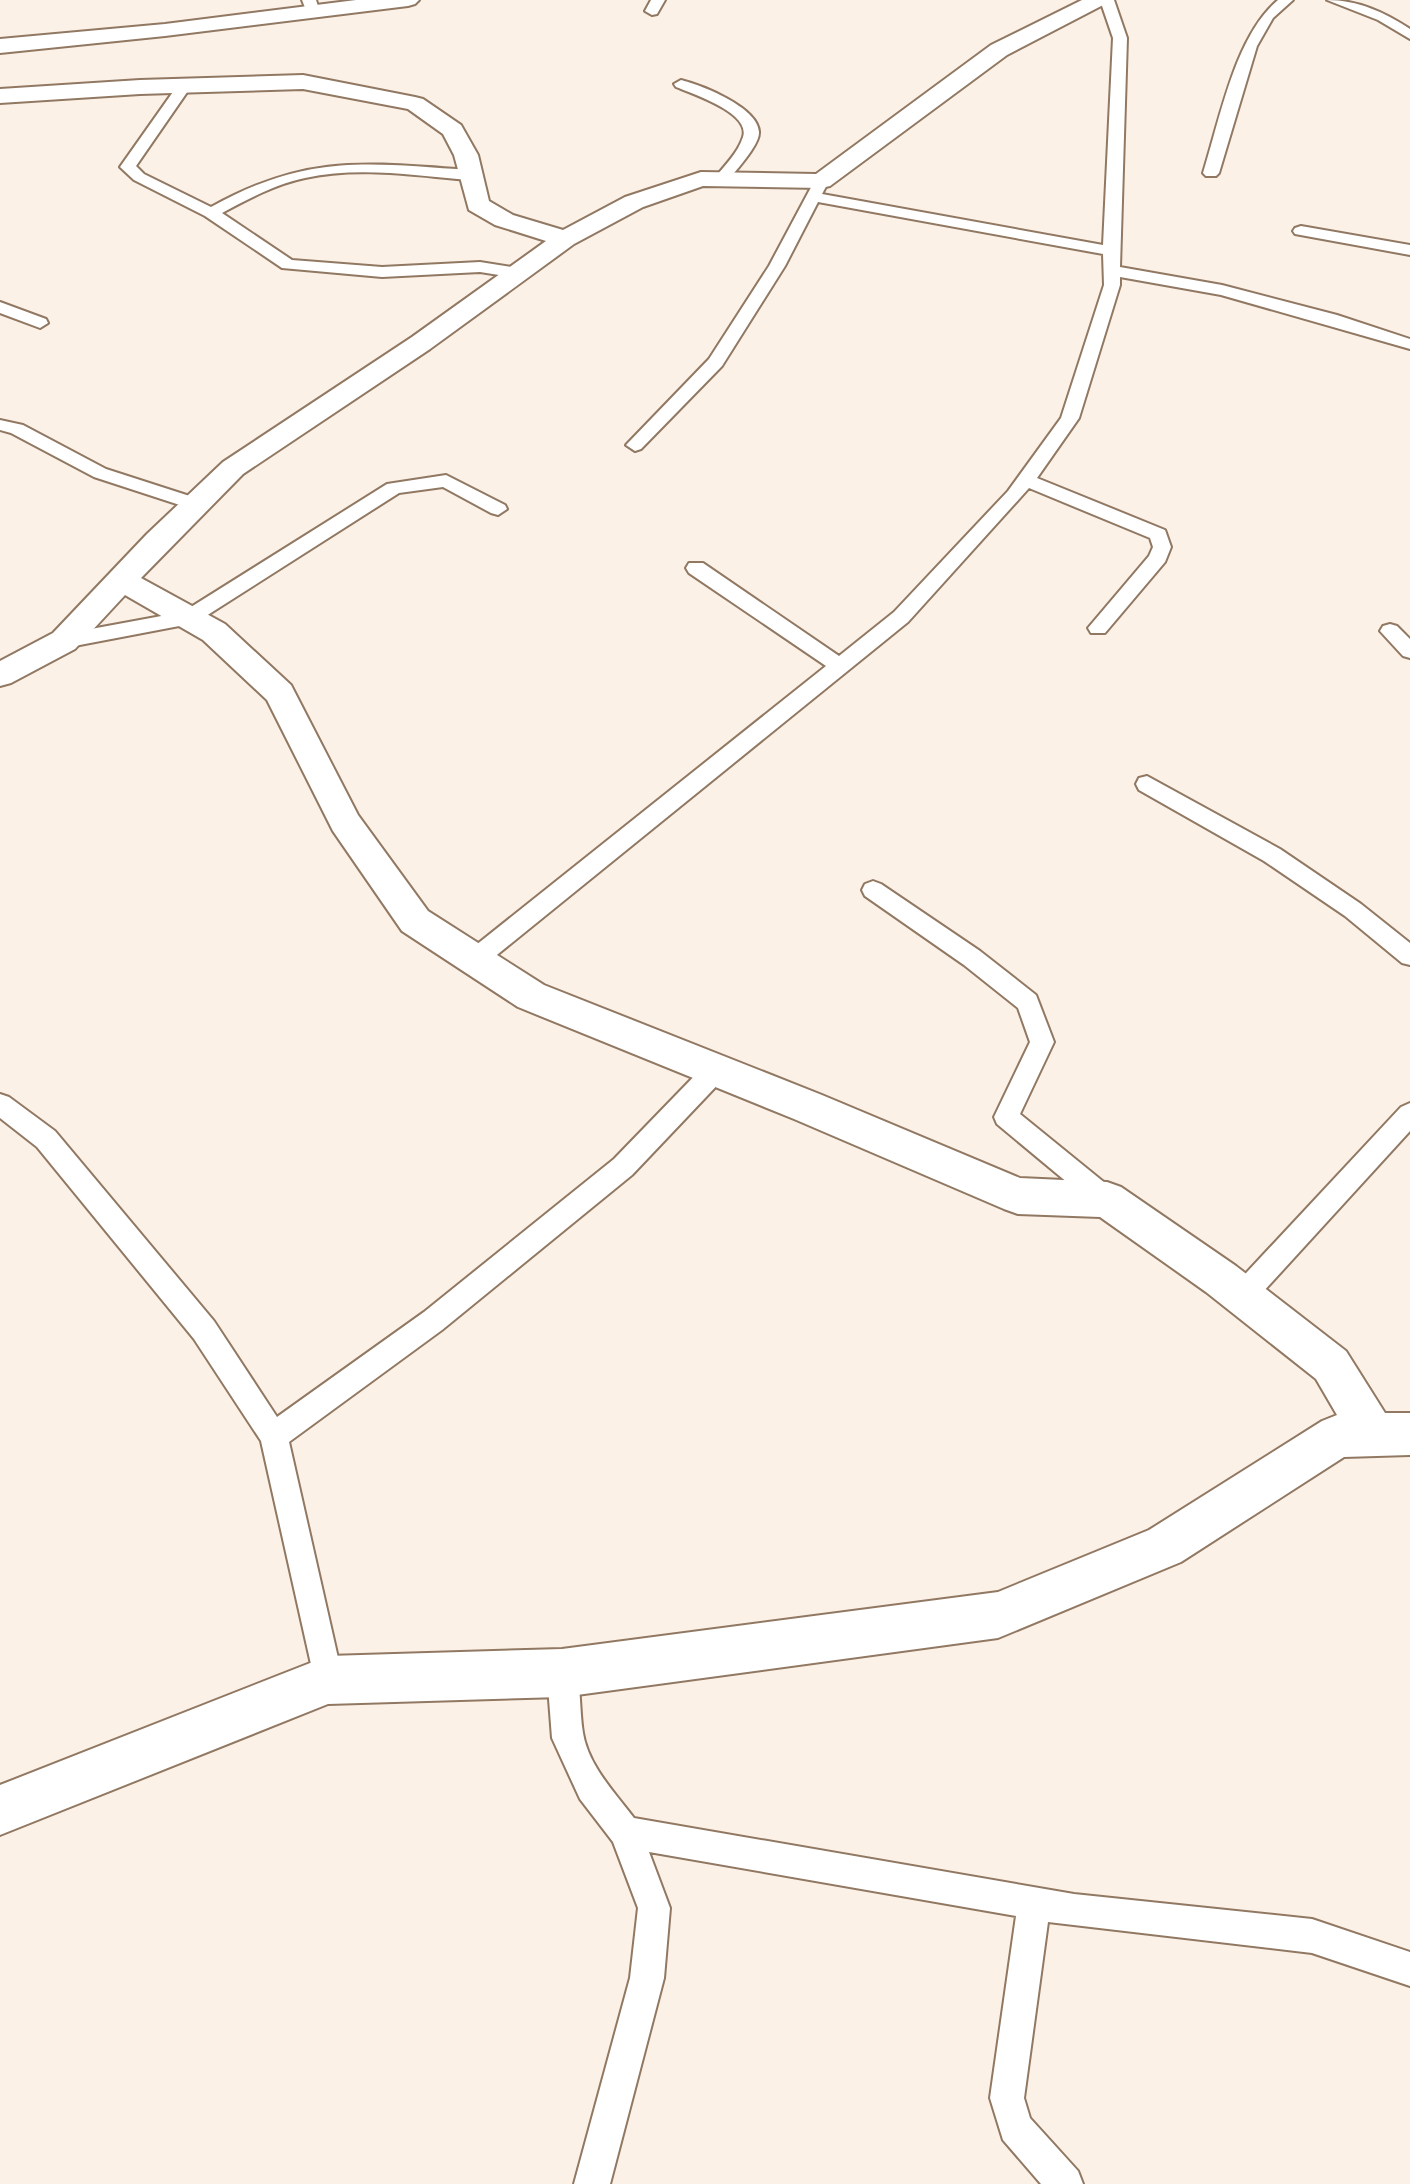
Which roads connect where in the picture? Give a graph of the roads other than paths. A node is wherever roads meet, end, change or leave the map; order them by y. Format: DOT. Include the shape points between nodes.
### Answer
graph roads {
  1 [pos="408,0"];
  2 [pos="1098,0"];
  3 [pos="1107,0"];
  4 [pos="1286,0"];
  5 [pos="1334,0"];
  6 [pos="311,6"];
  7 [pos="1410,35"];
  8 [pos="0,46"];
  9 [pos="681,84"];
  10 [pos="185,85"];
  11 [pos="0,96"];
  12 [pos="1210,173"];
  13 [pos="471,175"];
  14 [pos="722,179"];
  15 [pos="817,189"];
  16 [pos="211,213"];
  17 [pos="1301,231"];
  18 [pos="565,239"];
  19 [pos="1410,250"];
  20 [pos="1111,251"];
  21 [pos="1112,271"];
  22 [pos="518,273"];
  23 [pos="0,307"];
  24 [pos="40,323"];
  25 [pos="1410,344"];
  26 [pos="0,425"];
  27 [pos="635,445"];
  28 [pos="1026,481"];
  29 [pos="195,505"];
  30 [pos="498,509"];
  31 [pos="695,568"];
  32 [pos="121,580"];
  33 [pos="188,618"];
  34 [pos="1098,628"];
  35 [pos="1390,631"];
  36 [pos="64,641"];
  37 [pos="1410,651"];
  38 [pos="840,666"];
  39 [pos="0,675"];
  40 [pos="1147,784"];
  41 [pos="873,890"];
  42 [pos="1410,956"];
  43 [pos="474,960"];
  44 [pos="716,1070"];
  45 [pos="0,1104"];
  46 [pos="1410,1114"];
  47 [pos="1107,1200"];
  48 [pos="1243,1295"];
  49 [pos="1392,1435"];
  50 [pos="274,1436"];
  51 [pos="562,1672"];
  52 [pos="328,1680"];
  53 [pos="0,1810"];
  54 [pos="625,1832"];
  55 [pos="1034,1903"];
  56 [pos="1410,1969"];
  57 [pos="592,2184"];
  58 [pos="1065,2184"];
  1 -- 6 [label="street"];
  2 -- 15 [label="street" via="999,50"];
  3 -- 20 [label="lane" via="1120,38"];
  4 -- 12 [label="lane" via="1267,16 1250,46"];
  5 -- 7 [label="lane" via="1383,17"];
  6 -- 8 [label="street" via="165,30"];
  9 -- 14 [label="lane" via="737,110 749,124 748,142"];
  10 -- 11 [label="street"];
  10 -- 13 [label="street" via="303,82 415,104 453,130"];
  10 -- 16 [label="lane" via="128,167"];
  13 -- 16 [label="lane" via="358,169 306,173"];
  13 -- 18 [label="street" via="478,205 504,220"];
  14 -- 15 [label="street"];
  14 -- 18 [label="street" via="701,179 634,202"];
  15 -- 20 [label="lane"];
  15 -- 27 [label="lane" via="777,266 716,362"];
  16 -- 22 [label="lane" via="288,265 383,272 480,267"];
  17 -- 19 [label="lane"];
  18 -- 22 [label="street"];
  20 -- 21 [label="lane"];
  21 -- 25 [label="lane" via="1222,290"];
  21 -- 28 [label="lane" via="1112,285 1070,418"];
  22 -- 29 [label="street" via="233,468"];
  23 -- 24 [label="lane"];
  26 -- 29 [label="lane" via="17,429 100,473"];
  28 -- 34 [label="lane" via="1158,534 1162,547 1158,558"];
  28 -- 38 [label="lane" via="901,617"];
  29 -- 32 [label="street"];
  30 -- 33 [label="lane" via="446,481 394,488"];
  31 -- 38 [label="lane"];
  32 -- 33 [label="street"];
  32 -- 36 [label="street"];
  33 -- 36 [label="lane"];
  33 -- 43 [label="street" via="214,632 280,693 345,822 415,921"];
  35 -- 37 [label="lane"];
  36 -- 39 [label="street"];
  38 -- 43 [label="lane"];
  40 -- 42 [label="lane" via="1272,855"];
  41 -- 47 [label="lane" via="1028,1002 1042,1042 1006,1117"];
  43 -- 44 [label="street" via="531,996"];
  44 -- 47 [label="street" via="1018,1196"];
  44 -- 50 [label="lane" via="623,1167 433,1321"];
  45 -- 50 [label="lane" via="47,1139 204,1331"];
  46 -- 48 [label="lane"];
  47 -- 48 [label="street"];
  48 -- 49 [label="street" via="1331,1365"];
  49 -- 51 [label="street" via="1338,1436 1165,1546 998,1615"];
  50 -- 52 [label="lane"];
  51 -- 52 [label="street"];
  51 -- 54 [label="lane" via="568,1738 591,1788"];
  52 -- 53 [label="street"];
  54 -- 55 [label="lane"];
  54 -- 57 [label="lane" via="654,1908 647,1978"];
  55 -- 56 [label="lane" via="1312,1936"];
  55 -- 58 [label="lane" via="1007,2098 1015,2128"];
}
